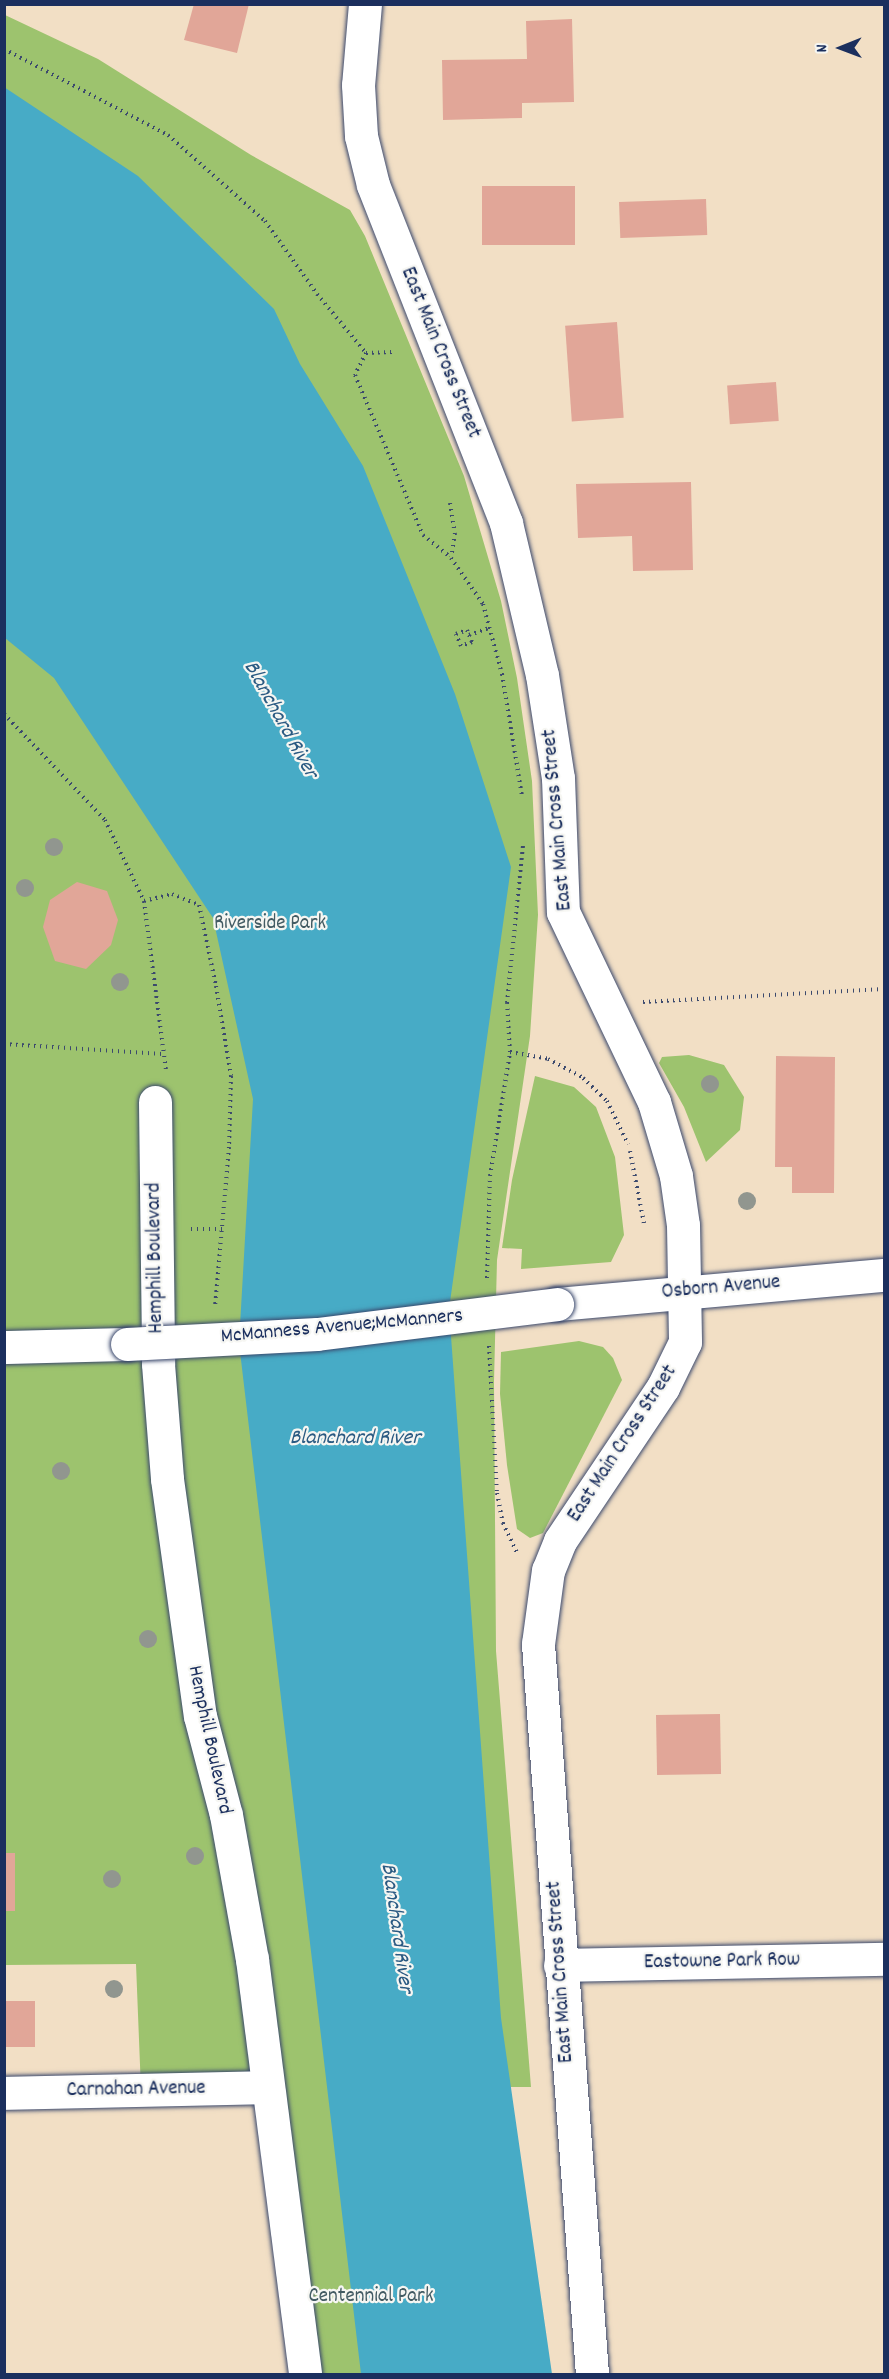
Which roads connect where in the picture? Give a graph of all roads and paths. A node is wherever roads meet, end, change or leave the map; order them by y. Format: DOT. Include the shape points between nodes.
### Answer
graph roads {
  1 [pos="366,4"];
  2 [pos="4,49"];
  3 [pos="392,352"];
  4 [pos="366,353"];
  5 [pos="450,503"];
  6 [pos="451,558"];
  7 [pos="489,628"];
  8 [pos="469,635"];
  9 [pos="4,714"];
  10 [pos="524,806"];
  11 [pos="523,864"];
  12 [pos="144,901"];
  13 [pos="885,989"];
  14 [pos="610,1010"];
  15 [pos="4,1044"];
  16 [pos="510,1052"];
  17 [pos="163,1054"];
  18 [pos="155,1102"];
  19 [pos="644,1224"];
  20 [pos="885,1275"];
  21 [pos="487,1289"];
  22 [pos="684,1291"];
  23 [pos="557,1304"];
  24 [pos="215,1309"];
  25 [pos="488,1336"];
  26 [pos="4,1347"];
  27 [pos="548,1570"];
  28 [pos="885,1959"];
  29 [pos="560,1965"];
  30 [pos="267,2087"];
  31 [pos="4,2093"];
  32 [pos="304,2374"];
  33 [pos="592,2374"];
  1 -- 14 [label="main road, East Main Cross Street" via="358,86 361,136 373,185 506,523 542,675 558,778 563,912"];
  2 -- 4 [label="path" via="168,135 265,221 316,294"];
  3 -- 4 [label="path"];
  4 -- 6 [label="path" via="355,375 423,535"];
  5 -- 6 [label="path" via="455,533"];
  6 -- 7 [label="path" via="483,604"];
  7 -- 8 [label="path"];
  7 -- 10 [label="path" via="502,674"];
  8 -- 8 [label="path" via="467,630 456,634 461,646 472,642"];
  9 -- 12 [label="path" via="105,820"];
  11 -- 16 [label="path, East Main Cross Street" via="507,1003 512,1026"];
  12 -- 17 [label="path"];
  12 -- 24 [label="path" via="172,894 199,905 216,986 231,1076 230,1147"];
  13 -- 14 [label="path" via="642,1002"];
  14 -- 22 [label="main road, East Main Cross Street" via="632,1049 669,1147 683,1225"];
  15 -- 17 [label="path"];
  16 -- 19 [label="path" via="548,1059 608,1101 629,1145"];
  16 -- 21 [label="path, East Main Cross Street" via="490,1176"];
  17 -- 18 [label="path" via="170,1093"];
  18 -- 30 [label="main road, Hemphill Boulevard" via="158,1364 167,1479 200,1716 226,1815 252,1959"];
  20 -- 22 [label="main road, Osborn Avenue"];
  22 -- 23 [label="main road, Osborn Avenue"];
  22 -- 27 [label="main road, East Main Cross Street" via="685,1342 675,1365 592,1490"];
  23 -- 26 [label="main road, McManness Avenue;McManners, bridge" via="317,1334"];
  25 -- 27 [label="path" via="490,1418 503,1523 518,1555 528,1564"];
  27 -- 29 [label="main road, East Main Cross Street" via="538,1644"];
  28 -- 29 [label="main road, Eastowne Park Row"];
  29 -- 33 [label="main road, East Main Cross Street"];
  30 -- 31 [label="main road, Carnahan Avenue"];
  30 -- 32 [label="main road, Hemphill Boulevard"];
}
